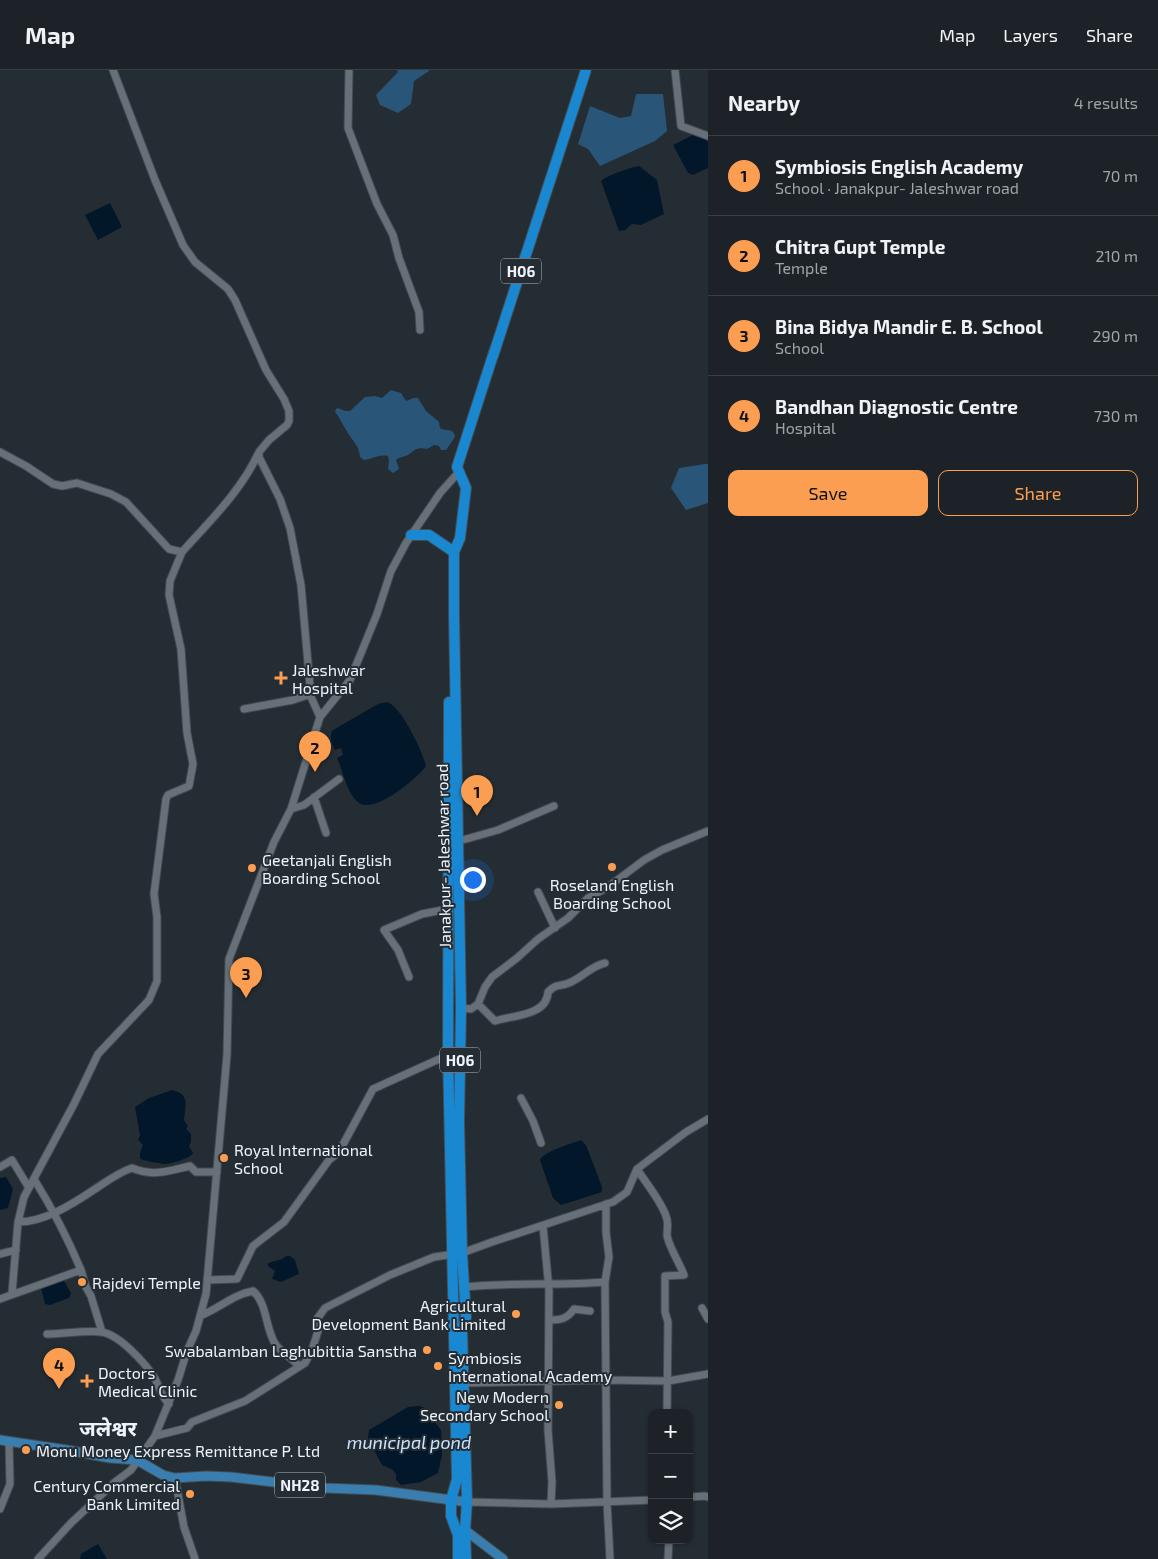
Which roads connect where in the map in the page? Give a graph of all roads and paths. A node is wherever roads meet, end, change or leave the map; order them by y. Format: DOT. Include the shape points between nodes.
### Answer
graph roads {
  1 [pos="113,70"];
  2 [pos="349,70"];
  3 [pos="582,70"];
  4 [pos="586,70"];
  5 [pos="675,70"];
  6 [pos="708,136"];
  7 [pos="536,225"];
  8 [pos="530,244"];
  9 [pos="420,330"];
  10 [pos="0,452"];
  11 [pos="259,452"];
  12 [pos="458,473"];
  13 [pos="411,535"];
  14 [pos="182,552"];
  15 [pos="454,552"];
  16 [pos="454,616"];
  17 [pos="311,694"];
  18 [pos="244,709"];
  19 [pos="320,717"];
  20 [pos="338,779"];
  21 [pos="314,798"];
  22 [pos="554,806"];
  23 [pos="291,809"];
  24 [pos="708,831"];
  25 [pos="326,833"];
  26 [pos="459,842"];
  27 [pos="538,892"];
  28 [pos="448,909"];
  29 [pos="555,928"];
  30 [pos="605,963"];
  31 [pos="409,977"];
  32 [pos="478,1004"];
  33 [pos="461,1008"];
  34 [pos="448,1055"];
  35 [pos="522,1098"];
  36 [pos="708,1119"];
  37 [pos="541,1143"];
  38 [pos="0,1167"];
  39 [pos="637,1169"];
  40 [pos="217,1172"];
  41 [pos="34,1179"];
  42 [pos="29,1188"];
  43 [pos="606,1204"];
  44 [pos="53,1213"];
  45 [pos="18,1222"];
  46 [pos="543,1226"];
  47 [pos="16,1250"];
  48 [pos="0,1254"];
  49 [pos="457,1254"];
  50 [pos="81,1270"];
  51 [pos="207,1280"];
  52 [pos="605,1282"];
  53 [pos="548,1284"];
  54 [pos="464,1287"];
  55 [pos="12,1293"];
  56 [pos="0,1299"];
  57 [pos="702,1308"];
  58 [pos="590,1311"];
  59 [pos="200,1316"];
  60 [pos="708,1319"];
  61 [pos="549,1320"];
  62 [pos="102,1332"];
  63 [pos="47,1334"];
  64 [pos="299,1366"];
  65 [pos="708,1374"];
  66 [pos="606,1380"];
  67 [pos="668,1381"];
  68 [pos="548,1382"];
  69 [pos="465,1383"];
  70 [pos="169,1404"];
  71 [pos="668,1409"];
  72 [pos="155,1436"];
  73 [pos="5,1440"];
  74 [pos="137,1460"];
  75 [pos="175,1478"];
  76 [pos="693,1497"];
  77 [pos="708,1497"];
  78 [pos="451,1500"];
  79 [pos="648,1500"];
  80 [pos="467,1502"];
  81 [pos="607,1502"];
  82 [pos="551,1504"];
  83 [pos="0,1509"];
  84 [pos="465,1530"];
  85 [pos="669,1544"];
  86 [pos="38,1559"];
  87 [pos="194,1559"];
  88 [pos="458,1559"];
  89 [pos="466,1559"];
  90 [pos="503,1559"];
  91 [pos="610,1559"];
  92 [pos="668,1559"];
  1 -- 11 [label="street" via="183,245 195,262 228,288 266,370 289,410 287,425"];
  2 -- 9 [label="street" via="348,128 374,197 393,235 419,312"];
  3 -- 7 [label="highway, Janakpur- Jaleshwar road / H06"];
  4 -- 7 [label="highway, Janakpur- Jaleshwar road / H06"];
  4 -- 8 [label="highway, Janakpur- Jaleshwar road / H06, bridge" via="493,356"];
  5 -- 6 [label="street" via="681,126"];
  7 -- 8 [label="highway, Janakpur- Jaleshwar road / H06"];
  8 -- 12 [label="highway, Janakpur- Jaleshwar road / H06" via="457,467"];
  10 -- 14 [label="street" via="53,484 77,483 126,502 170,549"];
  11 -- 14 [label="street" via="225,504"];
  11 -- 17 [label="street" via="290,528 302,593"];
  12 -- 13 [label="street"];
  12 -- 15 [label="highway, Janakpur- Jaleshwar road / H06" via="466,488 460,538"];
  13 -- 15 [label="highway" via="429,536"];
  13 -- 19 [label="street" via="391,572 350,680"];
  14 -- 41 [label="street" via="170,581 169,595 181,649 186,733 193,764 189,786 166,799 154,894 157,981 149,1000 98,1054"];
  15 -- 16 [label="highway, Janakpur- Jaleshwar road / H06"];
  16 -- 26 [label="highway, Janakpur- Jaleshwar road / H06"];
  16 -- 28 [label="highway, H06" via="448,630"];
  17 -- 18 [label="street"];
  17 -- 19 [label="street"];
  19 -- 23 [label="street"];
  20 -- 21 [label="street"];
  21 -- 23 [label="street"];
  21 -- 25 [label="street"];
  22 -- 26 [label="street" via="498,830"];
  23 -- 40 [label="street" via="274,842 229,958 227,1055"];
  24 -- 29 [label="street" via="644,860 588,898"];
  26 -- 33 [label="highway, Janakpur- Jaleshwar road / H06"];
  27 -- 29 [label="street"];
  28 -- 31 [label="street" via="422,914 384,930 398,950"];
  28 -- 34 [label="highway, H06"];
  29 -- 32 [label="street" via="492,978"];
  30 -- 32 [label="street" via="569,983 554,985 543,1006 536,1010 495,1021"];
  32 -- 33 [label="street" via="471,1009"];
  33 -- 49 [label="highway, Janakpur- Jaleshwar road / H06"];
  34 -- 49 [label="highway, H06"];
  34 -- 51 [label="street" via="373,1089 339,1152 329,1160 284,1222 253,1246 238,1279"];
  35 -- 37 [label="street"];
  36 -- 39 [label="street"];
  38 -- 42 [label="street" via="12,1160"];
  39 -- 43 [label="street" via="626,1192"];
  39 -- 67 [label="street" via="666,1214 671,1249 684,1275 665,1276"];
  40 -- 44 [label="street" via="196,1172 190,1166 144,1173 132,1168"];
  40 -- 51 [label="street"];
  41 -- 42 [label="street"];
  41 -- 44 [label="street"];
  42 -- 45 [label="street"];
  43 -- 46 [label="street"];
  43 -- 52 [label="street" via="610,1257"];
  44 -- 45 [label="street" via="32,1222"];
  44 -- 50 [label="street"];
  45 -- 47 [label="street"];
  46 -- 49 [label="street"];
  46 -- 53 [label="street"];
  47 -- 48 [label="street"];
  47 -- 55 [label="street"];
  49 -- 54 [label="highway, Janakpur- Jaleshwar road / H06"];
  49 -- 64 [label="street" via="434,1257 390,1275 325,1308 317,1319 318,1331 312,1350 305,1363"];
  49 -- 78 [label="highway, H06" via="457,1479"];
  50 -- 55 [label="street"];
  50 -- 62 [label="street"];
  51 -- 59 [label="street"];
  52 -- 53 [label="street"];
  52 -- 66 [label="street"];
  53 -- 54 [label="street"];
  53 -- 61 [label="street"];
  54 -- 69 [label="highway, Janakpur- Jaleshwar road / H06"];
  55 -- 56 [label="street"];
  57 -- 60 [label="street"];
  58 -- 61 [label="street" via="574,1309 562,1320"];
  59 -- 64 [label="street" via="239,1294 254,1291 259,1296 275,1344"];
  59 -- 70 [label="street"];
  61 -- 68 [label="street"];
  62 -- 63 [label="street"];
  62 -- 70 [label="street" via="114,1336 137,1356"];
  64 -- 72 [label="street" via="245,1401 192,1422 187,1428"];
  65 -- 67 [label="street"];
  66 -- 67 [label="street"];
  66 -- 68 [label="street"];
  66 -- 81 [label="street"];
  67 -- 71 [label="street"];
  68 -- 69 [label="street"];
  68 -- 82 [label="street"];
  69 -- 80 [label="highway, Janakpur- Jaleshwar road / H06"];
  70 -- 72 [label="street"];
  72 -- 74 [label="street"];
  73 -- 74 [label="main road"];
  73 -- 83 [label="street" via="10,1484"];
  74 -- 75 [label="main road, NH28"];
  74 -- 86 [label="street" via="131,1470 71,1523"];
  75 -- 78 [label="main road, NH28" via="230,1477"];
  75 -- 87 [label="street"];
  76 -- 77 [label="street"];
  78 -- 80 [label="main road, NH28"];
  78 -- 88 [label="highway" via="451,1516 458,1535"];
  79 -- 81 [label="street"];
  80 -- 82 [label="street"];
  80 -- 84 [label="highway, Janakpur- Jaleshwar road"];
  81 -- 82 [label="street"];
  81 -- 91 [label="street"];
  84 -- 89 [label="highway, Janakpur- Jaleshwar road"];
  84 -- 90 [label="main road"];
  85 -- 92 [label="street"];
}
